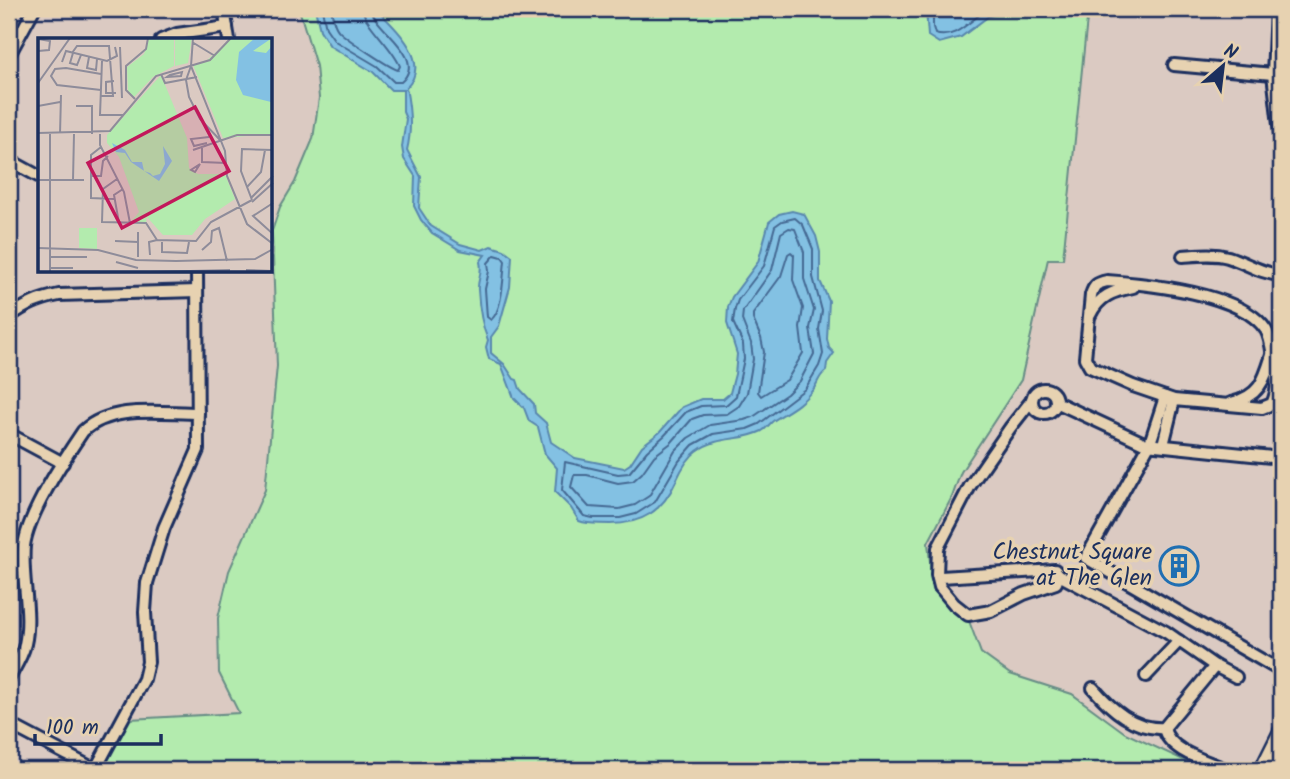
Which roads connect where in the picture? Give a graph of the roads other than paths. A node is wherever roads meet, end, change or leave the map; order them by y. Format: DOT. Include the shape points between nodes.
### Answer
graph roads {
  1 [pos="34,9"];
  2 [pos="224,9"];
  3 [pos="1276,9"];
  4 [pos="227,27"];
  5 [pos="166,38"];
  6 [pos="229,38"];
  7 [pos="9,55"];
  8 [pos="1174,65"];
  9 [pos="1273,74"];
  10 [pos="1281,142"];
  11 [pos="9,160"];
  12 [pos="38,176"];
  13 [pos="1183,256"];
  14 [pos="197,273"];
  15 [pos="1281,275"];
  16 [pos="197,291"];
  17 [pos="9,317"];
  18 [pos="1272,355"];
  19 [pos="1170,399"];
  20 [pos="1032,400"];
  21 [pos="1056,402"];
  22 [pos="1225,404"];
  23 [pos="198,413"];
  24 [pos="9,434"];
  25 [pos="1150,443"];
  26 [pos="1163,445"];
  27 [pos="1281,457"];
  28 [pos="63,463"];
  29 [pos="937,575"];
  30 [pos="1059,575"];
  31 [pos="1179,640"];
  32 [pos="1216,666"];
  33 [pos="1281,671"];
  34 [pos="1146,676"];
  35 [pos="1236,677"];
  36 [pos="9,678"];
  37 [pos="1093,688"];
  38 [pos="9,724"];
  39 [pos="1164,728"];
  40 [pos="1281,733"];
  41 [pos="96,770"];
  42 [pos="1227,770"];
  43 [pos="1262,770"];
  1 -- 7 [label="street"];
  2 -- 4 [label="street"];
  3 -- 9 [label="street"];
  4 -- 5 [label="street"];
  4 -- 6 [label="street"];
  8 -- 9 [label="street"];
  9 -- 10 [label="street"];
  11 -- 12 [label="street"];
  13 -- 15 [label="street" via="1226,257"];
  14 -- 16 [label="street"];
  16 -- 17 [label="street" via="59,295 40,298"];
  16 -- 23 [label="street"];
  18 -- 19 [label="street" via="1267,331 1255,319 1203,295 1142,285 1108,293 1088,318 1085,358 1090,367"];
  18 -- 22 [label="street" via="1265,380 1255,393"];
  18 -- 22 [label="street" via="1278,392 1272,404 1262,408"];
  19 -- 22 [label="street"];
  19 -- 25 [label="street"];
  19 -- 26 [label="street"];
  20 -- 21 [label="street" via="1045,389"];
  20 -- 21 [label="street" via="1037,411 1045,413"];
  20 -- 29 [label="street" via="970,486 938,548"];
  21 -- 25 [label="street"];
  23 -- 28 [label="street" via="107,416 83,431"];
  23 -- 41 [label="street" via="194,462 164,528 147,583 144,679"];
  24 -- 28 [label="street"];
  25 -- 26 [label="street"];
  25 -- 33 [label="street" via="1086,558"];
  26 -- 27 [label="street"];
  28 -- 36 [label="street" via="38,507 24,546 26,640"];
  29 -- 30 [label="street" via="1055,570"];
  29 -- 30 [label="street" via="940,587 968,615 991,611 1056,583"];
  30 -- 31 [label="street"];
  31 -- 32 [label="street"];
  31 -- 34 [label="street"];
  32 -- 35 [label="street"];
  32 -- 39 [label="street"];
  37 -- 39 [label="street" via="1113,711 1149,729"];
  38 -- 41 [label="street"];
  39 -- 42 [label="street" via="1173,744"];
  40 -- 43 [label="main road"];
}
